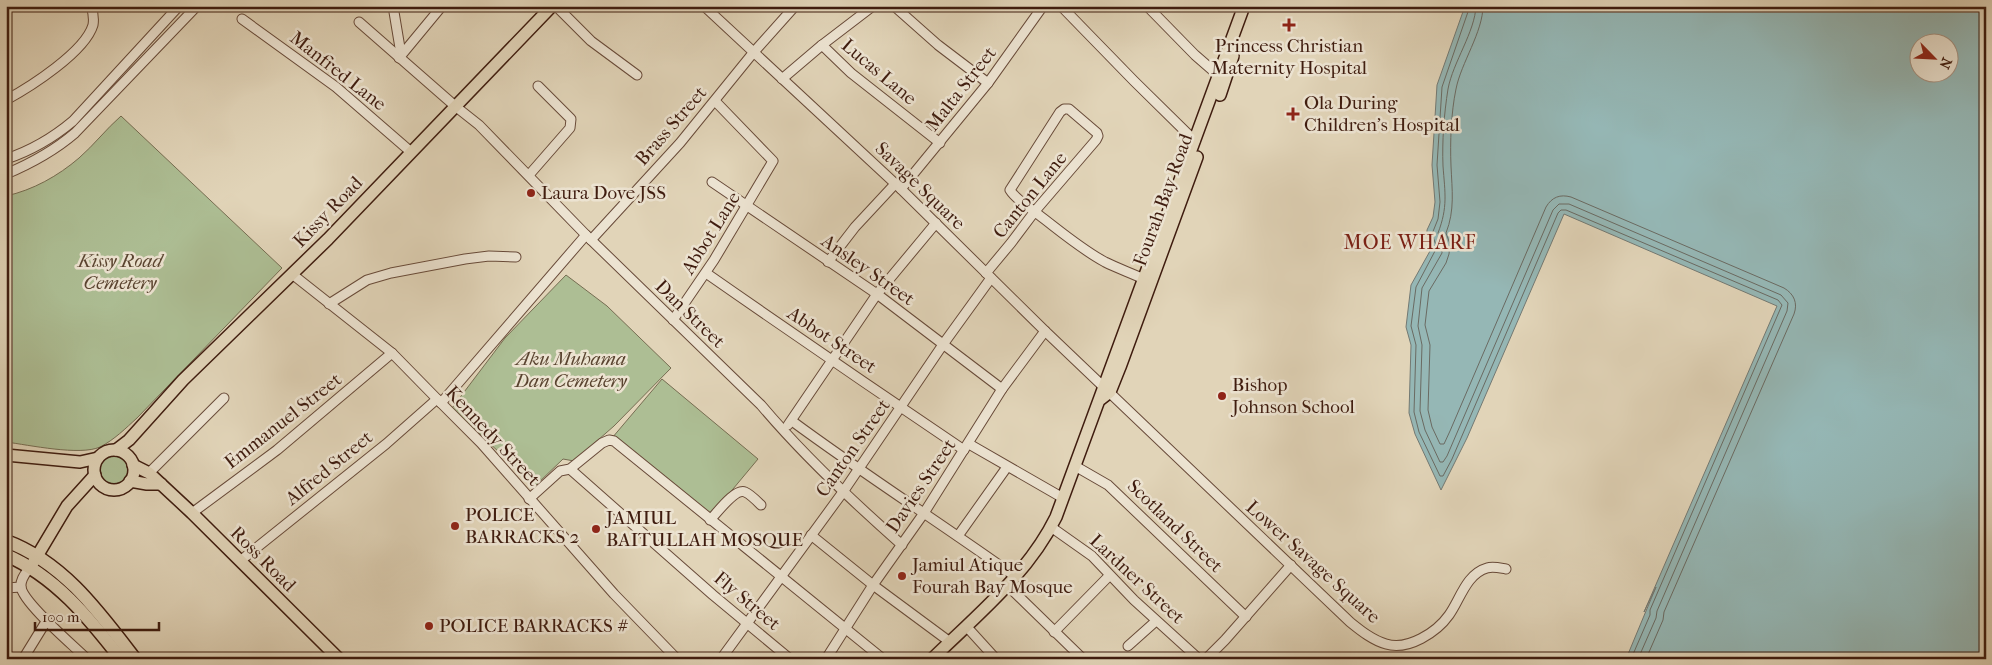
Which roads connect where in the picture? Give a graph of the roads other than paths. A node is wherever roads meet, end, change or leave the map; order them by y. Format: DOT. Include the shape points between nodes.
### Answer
graph roads {
  1 [pos="91,6"];
  2 [pos="179,6"];
  3 [pos="197,6"];
  4 [pos="393,6"];
  5 [pos="442,6"];
  6 [pos="552,6"];
  7 [pos="556,6"];
  8 [pos="704,6"];
  9 [pos="795,6"];
  10 [pos="872,6"];
  11 [pos="894,6"];
  12 [pos="1043,6"];
  13 [pos="1061,6"];
  14 [pos="1147,6"];
  15 [pos="1244,6"];
  16 [pos="1250,6"];
  17 [pos="242,19"];
  18 [pos="359,22"];
  19 [pos="822,44"];
  20 [pos="753,53"];
  21 [pos="400,56"];
  22 [pos="637,75"];
  23 [pos="1218,75"];
  24 [pos="782,79"];
  25 [pos="988,83"];
  26 [pos="538,86"];
  27 [pos="6,100"];
  28 [pos="715,101"];
  29 [pos="455,106"];
  30 [pos="1195,141"];
  31 [pos="940,143"];
  32 [pos="411,152"];
  33 [pos="6,159"];
  34 [pos="6,174"];
  35 [pos="529,175"];
  36 [pos="712,182"];
  37 [pos="898,187"];
  38 [pos="747,206"];
  39 [pos="1035,211"];
  40 [pos="936,223"];
  41 [pos="588,238"];
  42 [pos="1157,253"];
  43 [pos="516,257"];
  44 [pos="828,262"];
  45 [pos="706,273"];
  46 [pos="292,274"];
  47 [pos="988,275"];
  48 [pos="1144,278"];
  49 [pos="877,294"];
  50 [pos="328,304"];
  51 [pos="673,320"];
  52 [pos="1045,331"];
  53 [pos="944,343"];
  54 [pos="1124,345"];
  55 [pos="392,353"];
  56 [pos="832,361"];
  57 [pos="1002,389"];
  58 [pos="1107,389"];
  59 [pos="224,398"];
  60 [pos="439,401"];
  61 [pos="900,407"];
  62 [pos="792,421"];
  63 [pos="784,432"];
  64 [pos="129,440"];
  65 [pos="967,447"];
  66 [pos="116,450"];
  67 [pos="6,455"];
  68 [pos="98,458"];
  69 [pos="130,460"];
  70 [pos="80,462"];
  71 [pos="1075,466"];
  72 [pos="1007,467"];
  73 [pos="857,468"];
  74 [pos="570,469"];
  75 [pos="94,473"];
  76 [pos="149,473"];
  77 [pos="130,481"];
  78 [pos="161,484"];
  79 [pos="103,486"];
  80 [pos="843,492"];
  81 [pos="80,493"];
  82 [pos="1063,498"];
  83 [pos="529,499"];
  84 [pos="761,504"];
  85 [pos="192,513"];
  86 [pos="924,513"];
  87 [pos="710,520"];
  88 [pos="1051,527"];
  89 [pos="811,535"];
  90 [pos="958,536"];
  91 [pos="6,542"];
  92 [pos="902,545"];
  93 [pos="6,555"];
  94 [pos="38,555"];
  95 [pos="240,560"];
  96 [pos="1290,565"];
  97 [pos="30,567"];
  98 [pos="1506,570"];
  99 [pos="782,576"];
  100 [pos="1109,576"];
  101 [pos="1012,581"];
  102 [pos="873,585"];
  103 [pos="21,587"];
  104 [pos="6,588"];
  105 [pos="1246,616"];
  106 [pos="47,620"];
  107 [pos="1156,620"];
  108 [pos="747,623"];
  109 [pos="966,626"];
  110 [pos="846,629"];
  111 [pos="1054,632"];
  112 [pos="950,642"];
  113 [pos="1128,646"];
  114 [pos="993,658"];
  115 [pos="23,659"];
  116 [pos="86,659"];
  117 [pos="121,659"];
  118 [pos="135,659"];
  119 [pos="339,659"];
  120 [pos="676,659"];
  121 [pos="721,659"];
  122 [pos="790,659"];
  123 [pos="826,659"];
  124 [pos="883,659"];
  125 [pos="932,659"];
  126 [pos="1083,659"];
  127 [pos="1199,659"];
  128 [pos="1206,659"];
  1 -- 27 [label="street" via="93,26 84,40 48,74"];
  2 -- 33 [label="street" via="73,121 57,133"];
  3 -- 34 [label="street" via="75,133 55,150"];
  4 -- 21 [label="street"];
  5 -- 21 [label="street"];
  6 -- 29 [label="main road, Kissy Road"];
  7 -- 22 [label="street" via="591,41"];
  8 -- 20 [label="street, Savage Square"];
  9 -- 20 [label="street, Brass Street"];
  10 -- 19 [label="street"];
  11 -- 25 [label="street"];
  12 -- 25 [label="street, Malta Street"];
  13 -- 30 [label="street"];
  14 -- 23 [label="street"];
  15 -- 23 [label="main road, Fourah Bay Road"];
  16 -- 42 [label="main road, Fourah Bay Road"];
  17 -- 32 [label="street, Manfred Lane" via="336,88"];
  18 -- 21 [label="street, Dan Street"];
  19 -- 24 [label="street"];
  19 -- 31 [label="street, Lucas Lane" via="851,73"];
  20 -- 24 [label="street, Savage Square"];
  20 -- 28 [label="street, Brass Street"];
  21 -- 29 [label="street, Dan Street"];
  23 -- 30 [label="main road, Fourah Bay Road"];
  24 -- 37 [label="street, Savage Square"];
  25 -- 31 [label="street, Malta Street"];
  26 -- 35 [label="street" via="571,118 572,123"];
  28 -- 38 [label="street, Abbot Lane" via="773,160"];
  28 -- 41 [label="street, Brass Street" via="680,143"];
  29 -- 32 [label="main road, Kissy Road"];
  29 -- 35 [label="street, Dan Street"];
  30 -- 42 [label="main road, Fourah Bay Road"];
  31 -- 37 [label="street, Malta Street"];
  32 -- 46 [label="main road, Kissy Road"];
  35 -- 41 [label="street, Dan Street"];
  36 -- 38 [label="street, Ansley Street"];
  37 -- 40 [label="street, Savage Square"];
  37 -- 44 [label="street, Malta Street" via="855,227"];
  38 -- 44 [label="street, Ansley Street"];
  38 -- 45 [label="street, Abbot Lane"];
  39 -- 39 [label="street, Canton Lane" via="1098,136 1069,109 1060,112 1010,190"];
  39 -- 47 [label="street, Canton Lane"];
  39 -- 48 [label="street" via="1089,252"];
  40 -- 47 [label="street, Savage Square"];
  40 -- 49 [label="street"];
  41 -- 51 [label="street, Dan Street"];
  41 -- 60 [label="street, Brass Street"];
  42 -- 48 [label="main road, Fourah Bay Road"];
  42 -- 54 [label="main road, Fourah Bay Road"];
  43 -- 50 [label="street" via="473,258 391,273 367,280"];
  44 -- 49 [label="street, Ansley Street"];
  45 -- 51 [label="street, Abbot Lane"];
  45 -- 56 [label="street, Abbot Street"];
  46 -- 50 [label="street, Kennedy Street"];
  46 -- 64 [label="main road, Kissy Road" via="183,380"];
  47 -- 52 [label="street, Savage Square"];
  47 -- 53 [label="street, Canton Street"];
  48 -- 54 [label="main road, Fourah Bay Road"];
  49 -- 53 [label="street, Ansley Street"];
  49 -- 56 [label="street"];
  50 -- 55 [label="street, Kennedy Street"];
  51 -- 63 [label="street, Dan Street" via="755,399"];
  52 -- 57 [label="street, Davies Street"];
  52 -- 58 [label="street, Savage Square"];
  53 -- 57 [label="street, Ansley Street"];
  53 -- 61 [label="street, Canton Street"];
  54 -- 58 [label="main road, Fourah Bay Road"];
  55 -- 60 [label="street, Kennedy Street"];
  55 -- 85 [label="street, Emmanuel Street" via="277,450"];
  56 -- 61 [label="street, Abbot Street"];
  56 -- 62 [label="street"];
  57 -- 65 [label="street, Davies Street"];
  58 -- 71 [label="main road, Fourah Bay Road"];
  58 -- 96 [label="street, Lower Savage Square"];
  59 -- 76 [label="street"];
  60 -- 83 [label="street, Kennedy Street" via="481,443"];
  60 -- 95 [label="street, Alfred Street"];
  61 -- 65 [label="street, Abbot Street"];
  61 -- 73 [label="street, Canton Street"];
  62 -- 63 [label="street"];
  62 -- 73 [label="street"];
  63 -- 80 [label="street, Dan Street"];
  64 -- 66 [label="main road, Kissy Road"];
  64 -- 69 [label="main road"];
  65 -- 72 [label="street, Abbot Street"];
  65 -- 86 [label="street, Davies Street"];
  66 -- 68 [label="main road"];
  66 -- 69 [label="main road"];
  67 -- 70 [label="main road"];
  68 -- 70 [label="main road"];
  68 -- 75 [label="main road"];
  69 -- 76 [label="main road, Ross Road"];
  69 -- 77 [label="main road" via="133,473"];
  70 -- 75 [label="main road"];
  71 -- 82 [label="main road, Fourah Bay Road"];
  71 -- 105 [label="street, Scotland Street" via="1108,485"];
  72 -- 82 [label="street, Abbot Street"];
  72 -- 90 [label="street"];
  73 -- 80 [label="street, Canton Street"];
  73 -- 86 [label="street"];
  74 -- 83 [label="street" via="560,471"];
  74 -- 87 [label="street" via="602,443 614,441"];
  74 -- 108 [label="street, Fly Street"];
  75 -- 79 [label="main road"];
  75 -- 81 [label="main road"];
  76 -- 78 [label="main road, Ross Road"];
  77 -- 78 [label="main road"];
  77 -- 79 [label="main road" via="115,489"];
  78 -- 85 [label="main road, Ross Road"];
  79 -- 81 [label="main road"];
  80 -- 89 [label="street, Canton Street"];
  80 -- 92 [label="street, Dan Street"];
  81 -- 94 [label="main road" via="67,506"];
  82 -- 88 [label="main road, Fourah Bay Road"];
  83 -- 120 [label="street, Kennedy Street"];
  84 -- 87 [label="street" via="740,492 733,495"];
  85 -- 95 [label="main road, Ross Road"];
  86 -- 90 [label="street"];
  86 -- 92 [label="street, Davies Street"];
  87 -- 99 [label="street"];
  88 -- 100 [label="street, Lardner Street" via="1092,556"];
  88 -- 101 [label="main road, Fourah Bay Road"];
  89 -- 99 [label="street, Canton Street"];
  89 -- 102 [label="street"];
  90 -- 101 [label="street"];
  91 -- 94 [label="highway"];
  92 -- 102 [label="street, Davies Street"];
  93 -- 97 [label="highway"];
  94 -- 97 [label="main road"];
  94 -- 118 [label="highway" via="73,584"];
  95 -- 119 [label="main road, Ross Road"];
  96 -- 98 [label="street, Lower Savage Square" via="1364,633 1387,645 1398,646 1434,631 1449,616 1474,576 1487,568"];
  96 -- 105 [label="street"];
  97 -- 103 [label="street" via="23,576"];
  97 -- 117 [label="highway" via="83,612"];
  99 -- 108 [label="street, Canton Street"];
  99 -- 110 [label="street"];
  100 -- 107 [label="street, Lardner Street"];
  100 -- 111 [label="street"];
  101 -- 109 [label="main road, Fourah Bay Road"];
  101 -- 111 [label="street"];
  102 -- 110 [label="street, Davies Street"];
  102 -- 112 [label="street"];
  103 -- 104 [label="street"];
  103 -- 106 [label="street"];
  105 -- 128 [label="street"];
  106 -- 115 [label="street"];
  106 -- 116 [label="street"];
  107 -- 113 [label="street"];
  107 -- 127 [label="street, Lardner Street"];
  108 -- 121 [label="street, Canton Street"];
  108 -- 122 [label="street, Fly Street"];
  109 -- 112 [label="main road, Fourah Bay Road"];
  109 -- 114 [label="street"];
  110 -- 123 [label="street, Davies Street"];
  110 -- 124 [label="street"];
  111 -- 126 [label="street"];
  112 -- 125 [label="main road, Fourah Bay Road"];
}
